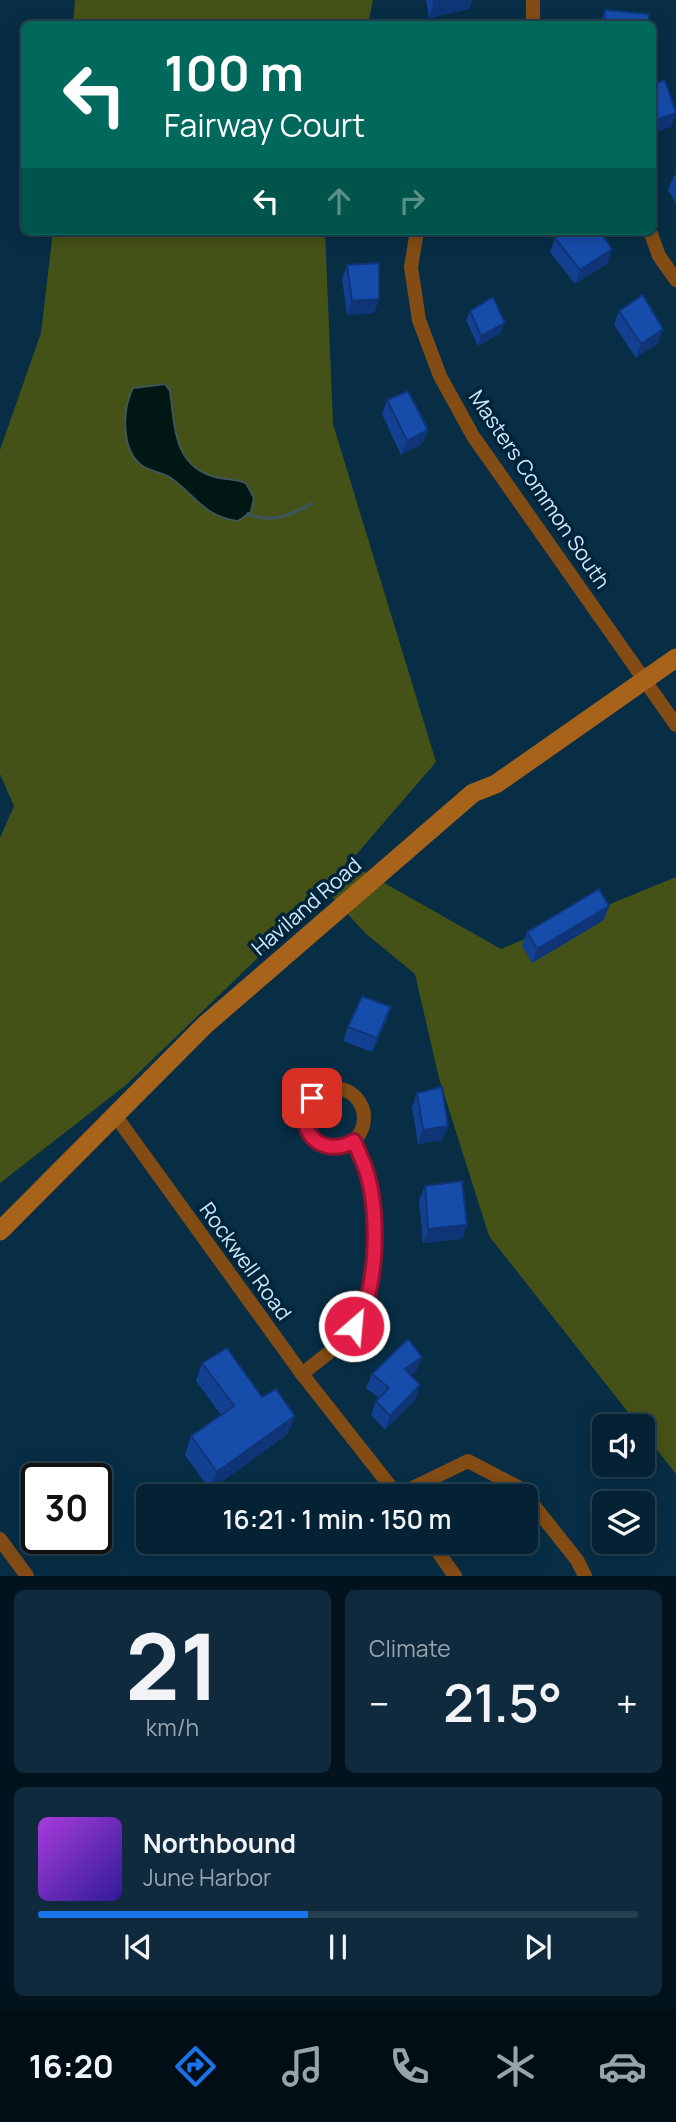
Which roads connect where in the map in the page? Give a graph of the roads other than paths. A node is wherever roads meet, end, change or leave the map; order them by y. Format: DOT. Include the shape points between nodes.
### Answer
graph roads {
  1 [pos="533,0"];
  2 [pos="533,21"];
  3 [pos="416,235"];
  4 [pos="651,235"];
  5 [pos="676,279"];
  6 [pos="676,658"];
  7 [pos="645,679"];
  8 [pos="676,725"];
  9 [pos="115,1115"];
  10 [pos="354,1141"];
  11 [pos="0,1231"];
  12 [pos="302,1374"];
  13 [pos="389,1484"];
  14 [pos="422,1484"];
  15 [pos="512,1484"];
  16 [pos="538,1512"];
  17 [pos="0,1539"];
  18 [pos="439,1554"];
  19 [pos="27,1576"];
  20 [pos="455,1576"];
  21 [pos="585,1576"];
  1 -- 2 [label="street"];
  3 -- 7 [label="street, Masters Common South" via="411,267 419,320 440,376 473,436"];
  4 -- 5 [label="street" via="659,256"];
  6 -- 7 [label="street, Haviland Road"];
  7 -- 8 [label="street, Masters Common South"];
  7 -- 9 [label="street, Haviland Road" via="496,784 473,793 205,1025"];
  9 -- 11 [label="street, Haviland Road"];
  9 -- 12 [label="street, Rockwell Road"];
  10 -- 10 [label="street" via="363,1124 356,1097 329,1089 312,1098 304,1116 316,1143 335,1148"];
  10 -- 12 [label="street" via="369,1178 373,1214 370,1297 345,1338"];
  12 -- 13 [label="street, Rockwell Road"];
  14 -- 15 [label="street" via="468,1461"];
  16 -- 21 [label="street"];
  17 -- 19 [label="street"];
  18 -- 20 [label="street"];
}
